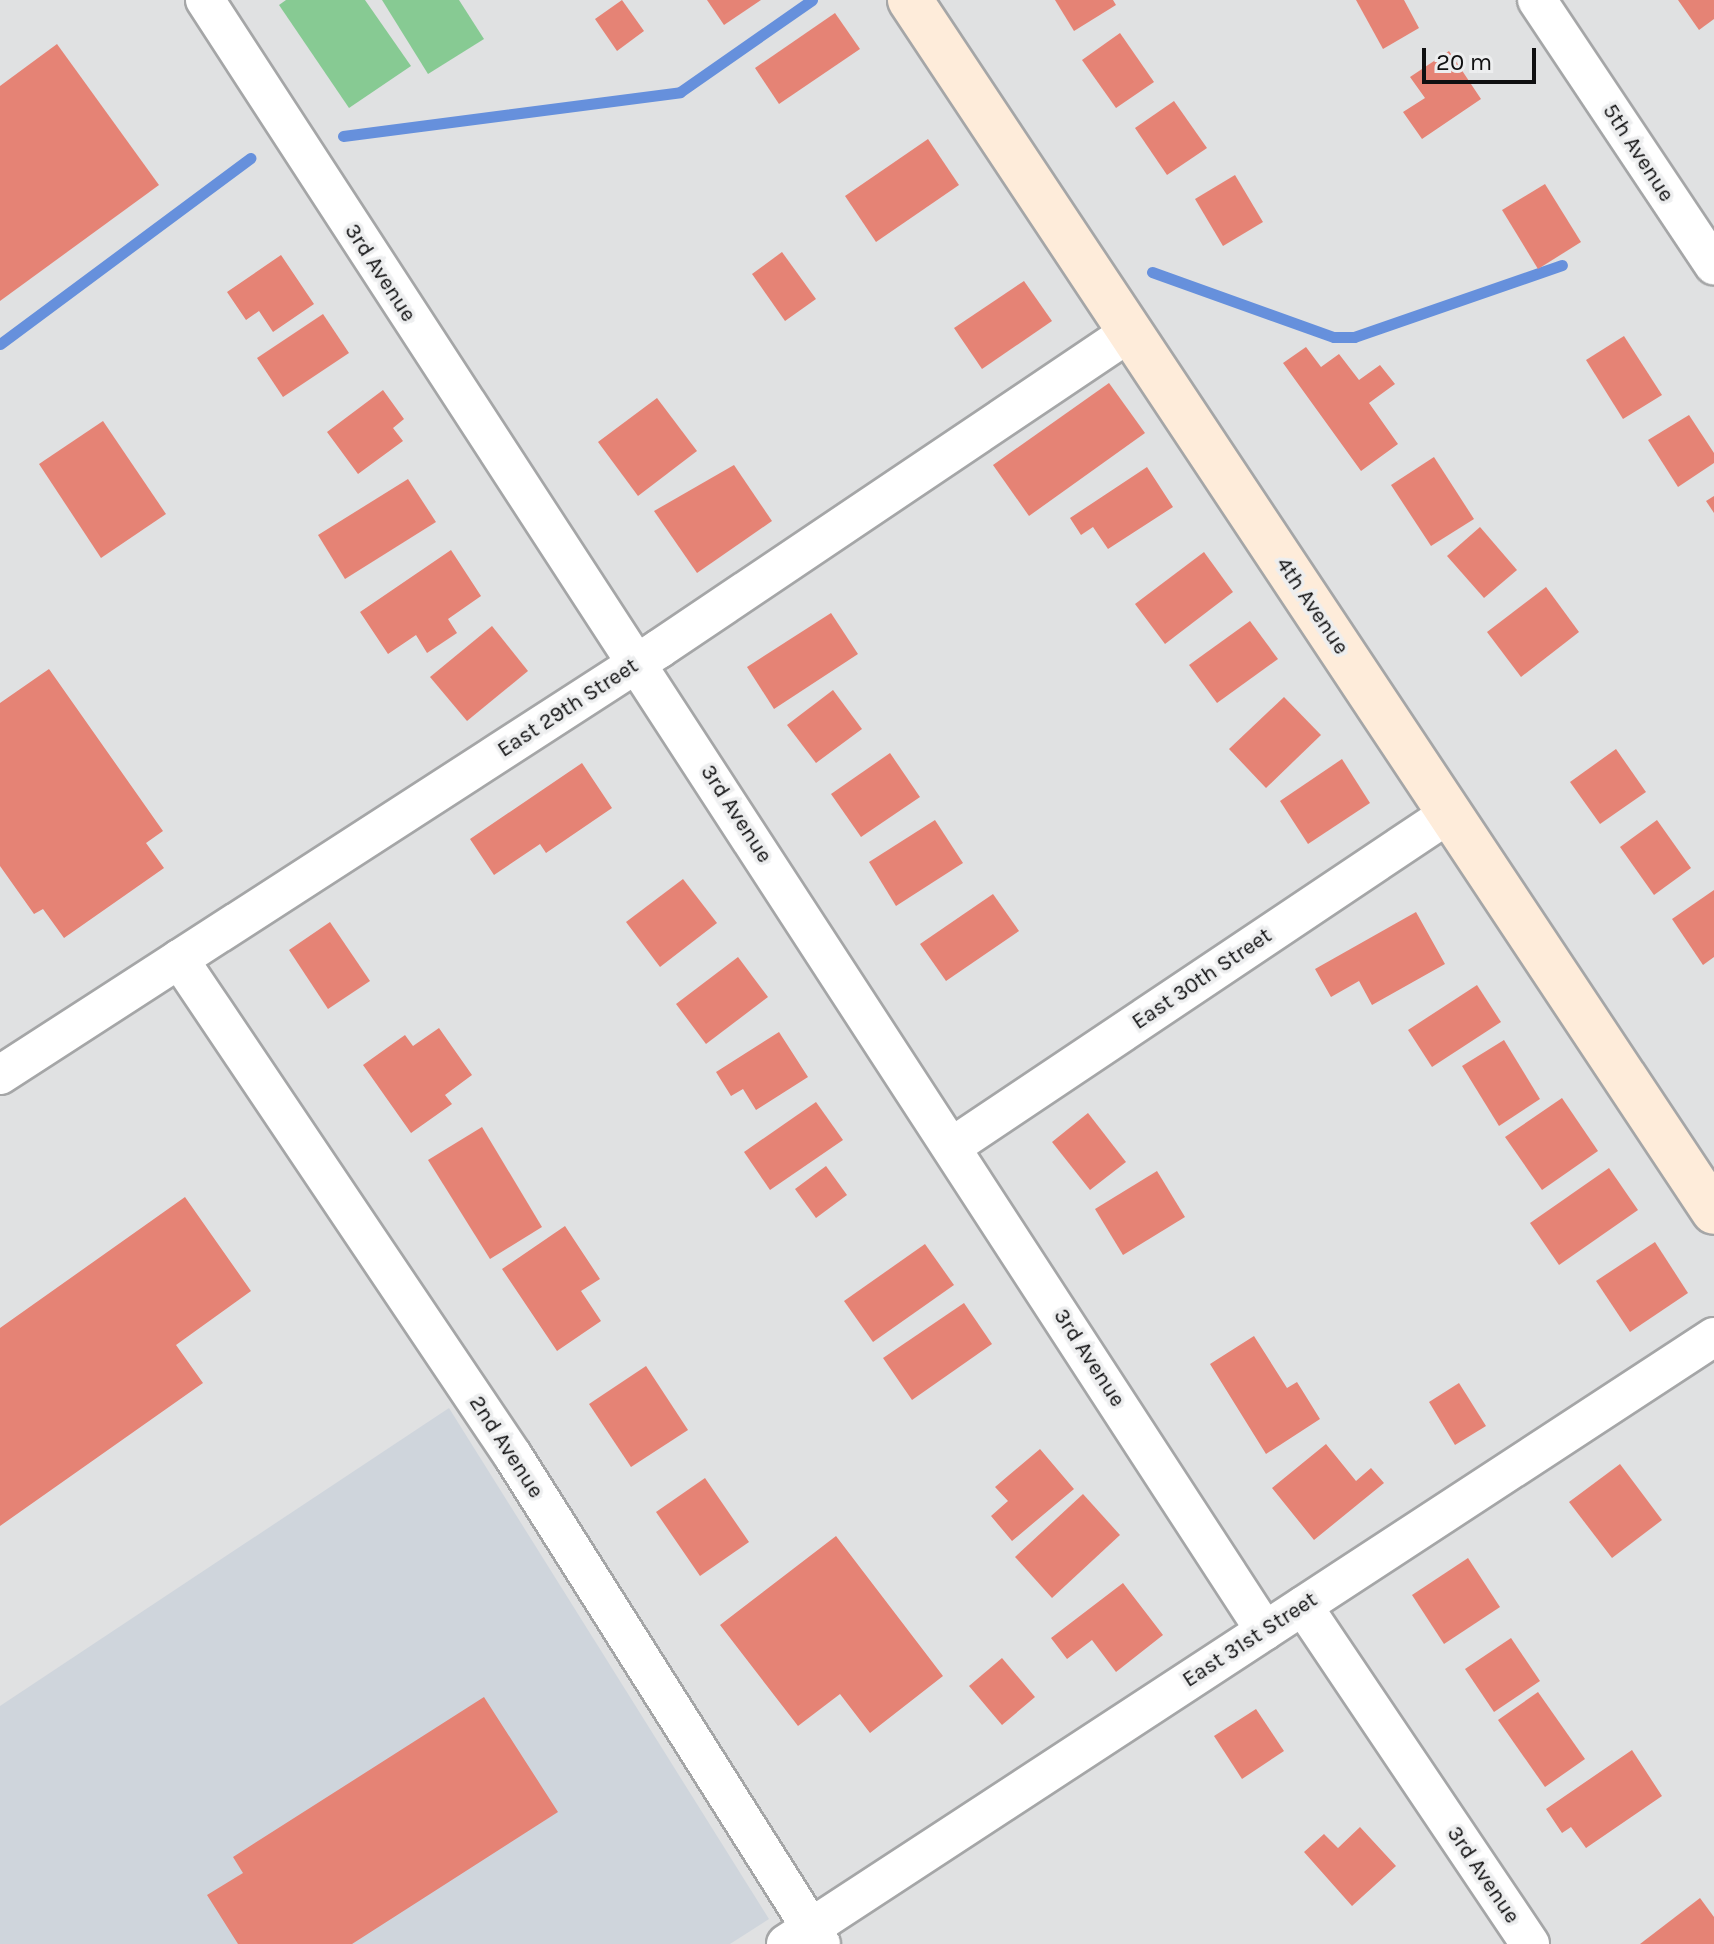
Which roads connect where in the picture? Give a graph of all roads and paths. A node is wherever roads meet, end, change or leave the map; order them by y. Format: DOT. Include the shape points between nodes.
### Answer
graph roads {
  1 [pos="205,0"];
  2 [pos="910,0"];
  3 [pos="1537,0"];
  4 [pos="1714,265"];
  5 [pos="1130,332"];
  6 [pos="637,663"];
  7 [pos="1450,813"];
  8 [pos="179,959"];
  9 [pos="0,1075"];
  10 [pos="953,1146"];
  11 [pos="1714,1212"];
  12 [pos="1714,1337"];
  13 [pos="1303,1606"];
  14 [pos="1265,1631"];
  15 [pos="806,1939"];
  16 [pos="1530,1944"];
  1 -- 6 [label="street, 3rd Avenue"];
  2 -- 5 [label="main road, 4th Avenue"];
  3 -- 4 [label="street, 5th Avenue"];
  5 -- 6 [label="street, East 29th Street"];
  5 -- 7 [label="main road, 4th Avenue"];
  6 -- 8 [label="street, East 29th Street"];
  6 -- 10 [label="street, 3rd Avenue"];
  7 -- 10 [label="street, East 30th Street"];
  7 -- 11 [label="main road, 4th Avenue"];
  8 -- 9 [label="street, East 29th Street"];
  8 -- 15 [label="street, 2nd Avenue" via="513,1456"];
  10 -- 14 [label="street, 3rd Avenue"];
  12 -- 13 [label="street, East 31st Street"];
  13 -- 14 [label="street, East 31st Street"];
  13 -- 16 [label="street, 3rd Avenue"];
  14 -- 15 [label="street, East 31st Street"];
}
